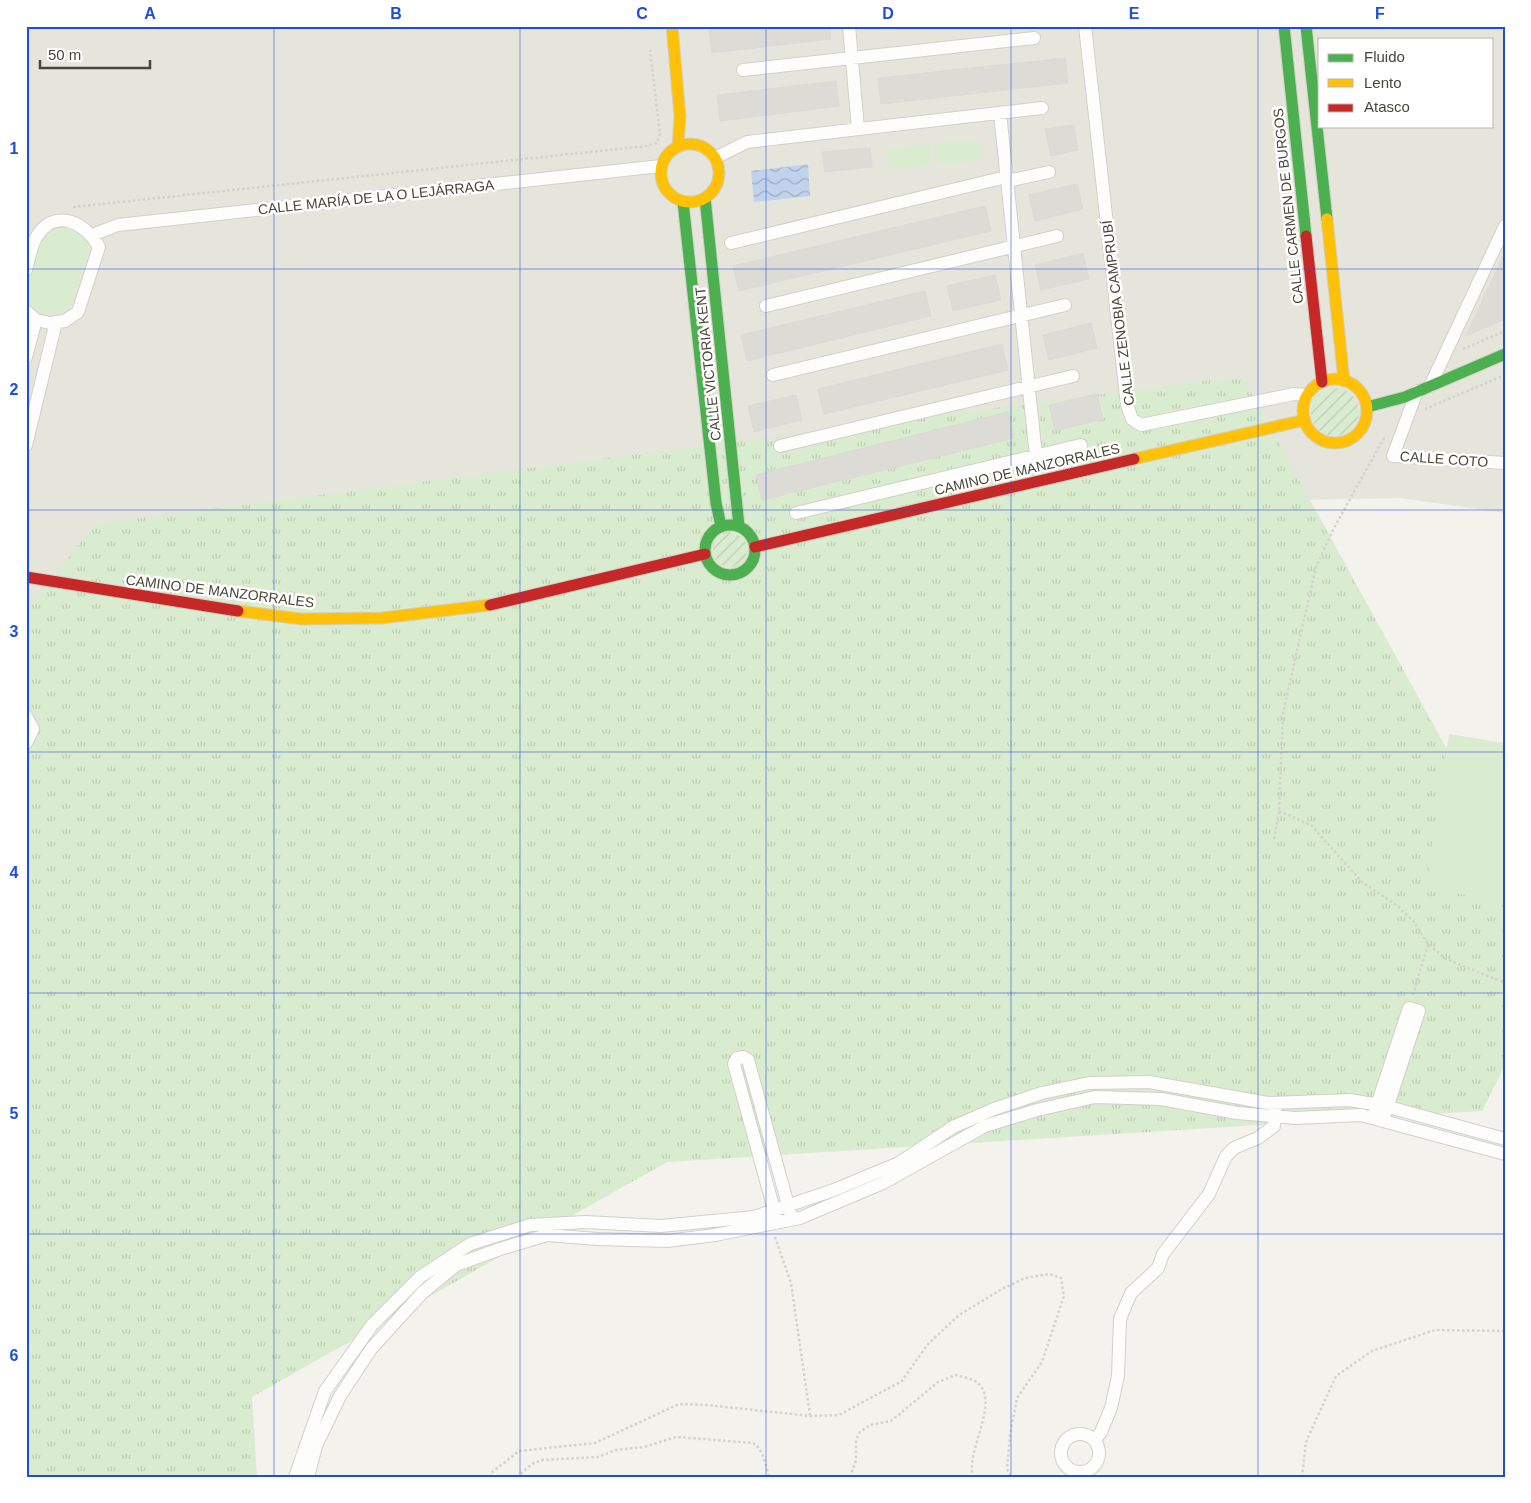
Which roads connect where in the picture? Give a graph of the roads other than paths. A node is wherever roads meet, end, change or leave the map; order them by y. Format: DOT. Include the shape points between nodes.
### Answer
graph roads {
  1 [pos="672,26"];
  2 [pos="849,26"];
  3 [pos="1085,26"];
  4 [pos="1284,26"];
  5 [pos="1306,26"];
  6 [pos="1034,38"];
  7 [pos="852,58"];
  8 [pos="743,70"];
  9 [pos="1042,108"];
  10 [pos="1000,113"];
  11 [pos="682,123"];
  12 [pos="858,130"];
  13 [pos="696,144"];
  14 [pos="678,146"];
  15 [pos="715,158"];
  16 [pos="661,166"];
  17 [pos="1050,172"];
  18 [pos="1007,179"];
  19 [pos="705,198"];
  20 [pos="683,202"];
  21 [pos="1505,226"];
  22 [pos="92,235"];
  23 [pos="1057,236"];
  24 [pos="731,243"];
  25 [pos="1014,247"];
  26 [pos="26,270"];
  27 [pos="1065,305"];
  28 [pos="766,306"];
  29 [pos="26,311"];
  30 [pos="1021,316"];
  31 [pos="36,320"];
  32 [pos="56,322"];
  33 [pos="1505,354"];
  34 [pos="26,357"];
  35 [pos="773,375"];
  36 [pos="1073,376"];
  37 [pos="1344,381"];
  38 [pos="1322,382"];
  39 [pos="1430,386"];
  40 [pos="1028,387"];
  41 [pos="1418,391"];
  42 [pos="1308,395"];
  43 [pos="1367,407"];
  44 [pos="1305,420"];
  45 [pos="26,445"];
  46 [pos="1081,445"];
  47 [pos="780,446"];
  48 [pos="1036,456"];
  49 [pos="1505,463"];
  50 [pos="796,513"];
  51 [pos="721,526"];
  52 [pos="739,526"];
  53 [pos="755,547"];
  54 [pos="705,554"];
  55 [pos="26,577"];
  56 [pos="26,716"];
  57 [pos="26,743"];
  58 [pos="1409,1008"];
  59 [pos="1276,1103"];
  60 [pos="1382,1106"];
  61 [pos="1274,1116"];
  62 [pos="1378,1120"];
  63 [pos="1505,1140"];
  64 [pos="1505,1154"];
  65 [pos="788,1205"];
  66 [pos="774,1210"];
  67 [pos="792,1220"];
  68 [pos="774,1223"];
  69 [pos="1094,1440"];
  70 [pos="295,1477"];
  71 [pos="308,1477"];
  1 -- 11 [label="street"];
  2 -- 7 [label="street"];
  3 -- 42 [label="street, CALLE ZENOBIA CAMPRUBÍ" via="1127,404 1132,419 1141,425 1294,394"];
  4 -- 38 [label="street, CALLE CARMEN DE BURGOS"];
  5 -- 37 [label="street"];
  6 -- 7 [label="street"];
  7 -- 8 [label="street"];
  7 -- 12 [label="street"];
  9 -- 10 [label="street"];
  10 -- 12 [label="street"];
  10 -- 18 [label="street"];
  11 -- 13 [label="street"];
  11 -- 14 [label="street"];
  12 -- 15 [label="street" via="748,142"];
  13 -- 14 [label="street"];
  13 -- 15 [label="street"];
  14 -- 16 [label="street" via="664,157"];
  15 -- 19 [label="street" via="719,176 712,192"];
  16 -- 20 [label="street" via="662,184"];
  16 -- 22 [label="street, CALLE MARÍA DE LA O LEJÁRRAGA" via="118,225"];
  17 -- 18 [label="street"];
  18 -- 24 [label="street"];
  18 -- 25 [label="street"];
  19 -- 20 [label="street"];
  19 -- 52 [label="street, CALLE VICTORIA KENT"];
  20 -- 51 [label="street, CALLE VICTORIA KENT"];
  21 -- 39 [label="street"];
  22 -- 26 [label="street" via="80,225 45,219"];
  22 -- 32 [label="street" via="99,247 78,312 65,321"];
  23 -- 25 [label="street"];
  25 -- 28 [label="street"];
  25 -- 30 [label="street"];
  27 -- 30 [label="street"];
  29 -- 31 [label="street"];
  30 -- 35 [label="street"];
  30 -- 40 [label="street"];
  31 -- 32 [label="street"];
  31 -- 34 [label="street"];
  32 -- 45 [label="street"];
  33 -- 39 [label="street"];
  36 -- 40 [label="street"];
  37 -- 38 [label="street"];
  37 -- 43 [label="street" via="1359,390"];
  38 -- 42 [label="street"];
  39 -- 41 [label="street"];
  40 -- 47 [label="street"];
  40 -- 48 [label="street"];
  41 -- 43 [label="street"];
  41 -- 49 [label="street, CALLE COTO" via="1393,456"];
  42 -- 44 [label="street" via="1304,403"];
  43 -- 44 [label="street" via="1363,428 1347,441 1326,442 1317,437"];
  44 -- 53 [label="street, CAMINO DE MANZORRALES"];
  46 -- 48 [label="street"];
  48 -- 50 [label="street"];
  51 -- 52 [label="street"];
  51 -- 54 [label="street" via="708,537"];
  52 -- 53 [label="street" via="750,534"];
  53 -- 54 [label="street" via="755,556 746,570 729,576 713,570"];
  54 -- 55 [label="street, CAMINO DE MANZORRALES" via="493,605 382,618 301,619"];
  56 -- 57 [label="street" via="33,729"];
  58 -- 60 [label="street" via="1419,1011"];
  59 -- 60 [label="street" via="1350,1100"];
  59 -- 61 [label="street"];
  59 -- 65 [label="street" via="1206,1094 1149,1082 1089,1084 1042,1093 994,1109 953,1128 899,1163"];
  60 -- 62 [label="street"];
  60 -- 63 [label="street"];
  61 -- 62 [label="street" via="1361,1115"];
  61 -- 67 [label="street" via="1237,1113 1161,1098 1094,1097 985,1126 883,1183"];
  61 -- 69 [label="street" via="1274,1126 1258,1138 1234,1148 1226,1156 1209,1194 1162,1254 1158,1268 1131,1293 1120,1319 1118,1376 1111,1408"];
  62 -- 64 [label="street"];
  65 -- 66 [label="street"];
  65 -- 66 [label="street" via="748,1060 737,1058 734,1064"];
  65 -- 67 [label="street"];
  66 -- 68 [label="street"];
  66 -- 70 [label="street" via="754,1217 660,1226 584,1222 530,1224 470,1244 420,1278 372,1325 325,1391"];
  67 -- 68 [label="street"];
  68 -- 71 [label="street" via="667,1241 547,1235 456,1265 422,1293 371,1349 340,1396 316,1446"];
}
